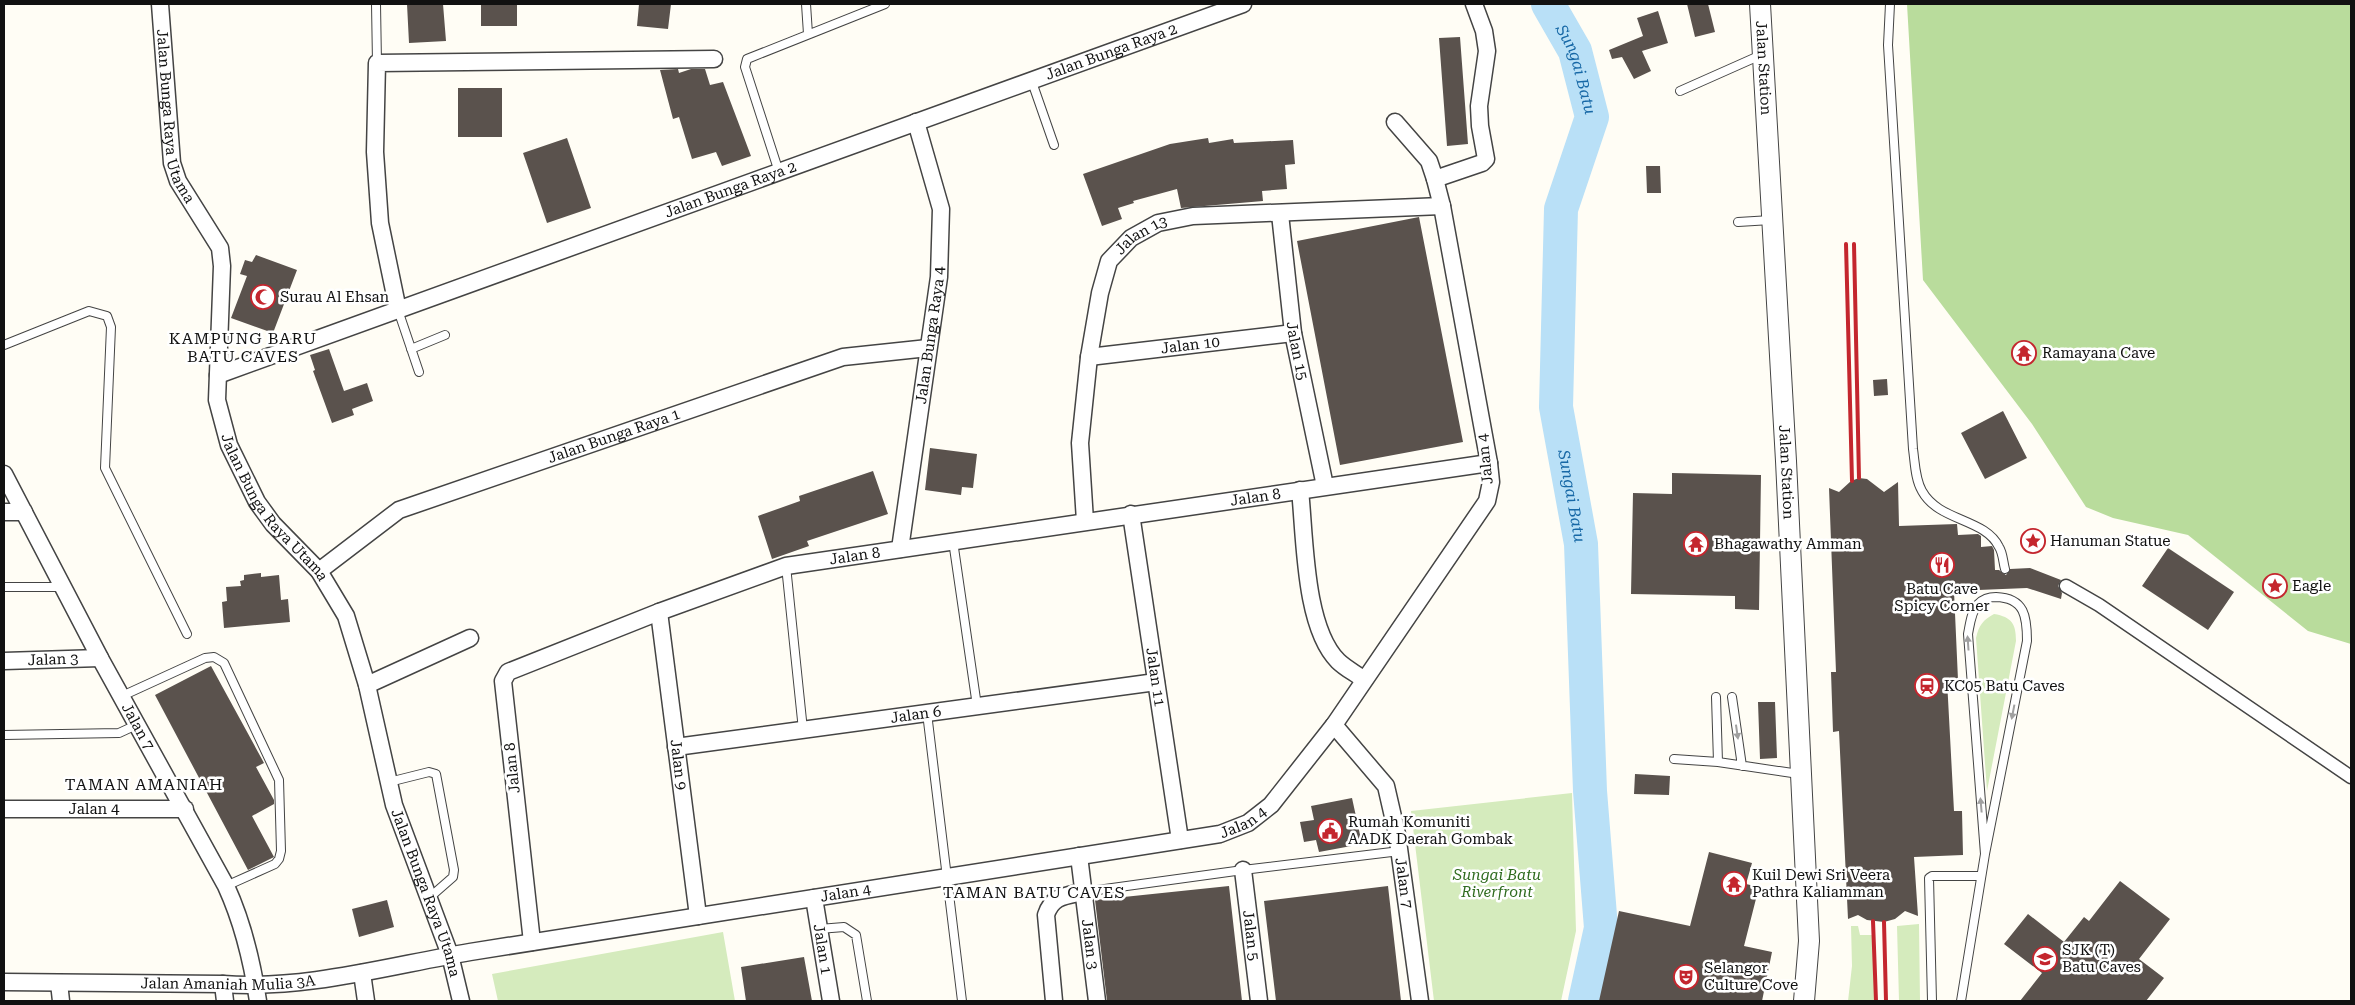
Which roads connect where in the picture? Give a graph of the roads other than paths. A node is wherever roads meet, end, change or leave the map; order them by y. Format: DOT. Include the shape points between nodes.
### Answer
graph roads {
  1 [pos="160,4"];
  2 [pos="376,4"];
  3 [pos="806,4"];
  4 [pos="885,4"];
  5 [pos="1243,4"];
  6 [pos="1474,4"];
  7 [pos="1760,4"];
  8 [pos="1890,4"];
  9 [pos="808,34"];
  10 [pos="1763,54"];
  11 [pos="714,58"];
  12 [pos="377,63"];
  13 [pos="1032,82"];
  14 [pos="1680,91"];
  15 [pos="916,122"];
  16 [pos="1395,122"];
  17 [pos="1054,145"];
  18 [pos="779,172"];
  19 [pos="1435,179"];
  20 [pos="1442,206"];
  21 [pos="1280,214"];
  22 [pos="1773,220"];
  23 [pos="1738,222"];
  24 [pos="398,310"];
  25 [pos="1293,333"];
  26 [pos="445,335"];
  27 [pos="4,345"];
  28 [pos="928,348"];
  29 [pos="411,349"];
  30 [pos="1089,357"];
  31 [pos="419,372"];
  32 [pos="218,375"];
  33 [pos="1489,463"];
  34 [pos="4,474"];
  35 [pos="1325,486"];
  36 [pos="1300,490"];
  37 [pos="4,512"];
  38 [pos="24,512"];
  39 [pos="1131,514"];
  40 [pos="1085,521"];
  41 [pos="953,541"];
  42 [pos="900,549"];
  43 [pos="786,566"];
  44 [pos="2005,569"];
  45 [pos="320,571"];
  46 [pos="63,586"];
  47 [pos="2066,586"];
  48 [pos="4,587"];
  49 [pos="2008,589"];
  50 [pos="2010,598"];
  51 [pos="659,612"];
  52 [pos="187,634"];
  53 [pos="470,638"];
  54 [pos="100,658"];
  55 [pos="4,660"];
  56 [pos="1363,679"];
  57 [pos="1156,682"];
  58 [pos="367,685"];
  59 [pos="122,696"];
  60 [pos="1716,698"];
  61 [pos="1732,698"];
  62 [pos="978,706"];
  63 [pos="927,713"];
  64 [pos="135,720"];
  65 [pos="1334,724"];
  66 [pos="803,730"];
  67 [pos="4,735"];
  68 [pos="676,747"];
  69 [pos="1674,759"];
  70 [pos="1718,762"];
  71 [pos="1742,766"];
  72 [pos="1800,774"];
  73 [pos="2351,777"];
  74 [pos="389,782"];
  75 [pos="4,809"];
  76 [pos="185,809"];
  77 [pos="1180,840"];
  78 [pos="1400,851"];
  79 [pos="1985,854"];
  80 [pos="1079,856"];
  81 [pos="1243,870"];
  82 [pos="1981,876"];
  83 [pos="946,877"];
  84 [pos="226,886"];
  85 [pos="1083,892"];
  86 [pos="429,898"];
  87 [pos="814,898"];
  88 [pos="698,916"];
  89 [pos="819,929"];
  90 [pos="532,942"];
  91 [pos="450,955"];
  92 [pos="362,974"];
  93 [pos="4,982"];
  94 [pos="59,983"];
  95 [pos="223,984"];
  96 [pos="257,994"];
  97 [pos="61,1001"];
  98 [pos="225,1001"];
  99 [pos="366,1001"];
  100 [pos="461,1001"];
  101 [pos="830,1001"];
  102 [pos="867,1001"];
  103 [pos="962,1001"];
  104 [pos="1054,1001"];
  105 [pos="1096,1001"];
  106 [pos="1259,1001"];
  107 [pos="1420,1001"];
  108 [pos="1804,1001"];
  109 [pos="1932,1001"];
  110 [pos="1960,1001"];
  1 -- 32 [label="street, Jalan Bunga Raya Utama" via="172,163 178,181 220,248"];
  2 -- 12 [label="lane"];
  3 -- 9 [label="lane"];
  4 -- 9 [label="lane"];
  5 -- 13 [label="street, Jalan Bunga Raya 2"];
  6 -- 19 [label="street" via="1484,32 1486,51 1479,106 1486,159"];
  7 -- 10 [label="street, Jalan Station"];
  8 -- 44 [label="lane" via="1888,45 1913,449 1918,482 1933,505 1988,533 2000,547"];
  9 -- 18 [label="lane" via="747,59 744,67"];
  10 -- 14 [label="lane"];
  10 -- 22 [label="street, Jalan Station"];
  11 -- 12 [label="street"];
  12 -- 24 [label="street" via="375,152 380,223"];
  13 -- 15 [label="street, Jalan Bunga Raya 2"];
  13 -- 17 [label="lane"];
  15 -- 18 [label="street, Jalan Bunga Raya 2"];
  15 -- 28 [label="street, Jalan Bunga Raya 4" via="941,208 939,277"];
  16 -- 19 [label="street, Jalan 4" via="1429,161"];
  18 -- 24 [label="street, Jalan Bunga Raya 2"];
  19 -- 20 [label="street, Jalan 4"];
  20 -- 21 [label="street, Jalan 13"];
  20 -- 33 [label="street, Jalan 4"];
  21 -- 25 [label="street, Jalan 15"];
  21 -- 30 [label="street, Jalan 13" via="1193,216 1158,223 1131,238 1109,261"];
  22 -- 23 [label="lane"];
  22 -- 72 [label="street, Jalan Station"];
  24 -- 29 [label="lane"];
  24 -- 32 [label="street, Jalan Bunga Raya 2"];
  25 -- 30 [label="street, Jalan 10"];
  25 -- 35 [label="street, Jalan 15"];
  26 -- 29 [label="lane"];
  27 -- 52 [label="lane" via="89,311 107,316 111,327 105,468"];
  28 -- 42 [label="street, Jalan Bunga Raya 4"];
  28 -- 45 [label="street, Jalan Bunga Raya 1" via="843,357 399,510"];
  29 -- 31 [label="lane"];
  30 -- 40 [label="street, Jalan 13" via="1080,443"];
  32 -- 45 [label="street, Jalan Bunga Raya Utama" via="217,400 222,422 246,482 273,524"];
  33 -- 35 [label="street, Jalan 8"];
  33 -- 56 [label="street, Jalan 4" via="1491,482 1487,501"];
  34 -- 38 [label="street, Jalan 7"];
  35 -- 36 [label="street, Jalan 8"];
  36 -- 39 [label="street, Jalan 8"];
  36 -- 56 [label="street" via="1313,609 1322,638 1338,661"];
  37 -- 38 [label="street"];
  38 -- 46 [label="street, Jalan 7"];
  39 -- 40 [label="street, Jalan 8"];
  39 -- 57 [label="street, Jalan 11"];
  40 -- 41 [label="street, Jalan 8"];
  41 -- 42 [label="street, Jalan 8"];
  41 -- 62 [label="lane"];
  42 -- 43 [label="street, Jalan 8"];
  43 -- 51 [label="street, Jalan 8"];
  43 -- 66 [label="lane"];
  45 -- 58 [label="street, Jalan Bunga Raya Utama" via="346,616"];
  46 -- 48 [label="lane"];
  46 -- 54 [label="street, Jalan 7"];
  47 -- 73 [label="street" via="2099,605"];
  49 -- 50 [label="lane"];
  50 -- 79 [label="lane, one-way" via="2020,606 2027,620 2027,641"];
  79 -- 50 [label="lane, one-way" via="1968,634 1972,615 1979,603 1990,597"];
  51 -- 68 [label="street, Jalan 9"];
  51 -- 90 [label="street, Jalan 8" via="508,672 503,681"];
  53 -- 58 [label="street"];
  54 -- 55 [label="street, Jalan 3"];
  54 -- 59 [label="street, Jalan 7"];
  56 -- 65 [label="street, Jalan 4"];
  57 -- 62 [label="street, Jalan 6"];
  57 -- 77 [label="street, Jalan 11"];
  58 -- 74 [label="street, Jalan Bunga Raya Utama"];
  59 -- 64 [label="street, Jalan 7"];
  59 -- 84 [label="lane" via="204,658 214,657 224,663 279,780 282,824 279,859 275,864"];
  60 -- 70 [label="lane"];
  61 -- 71 [label="lane, one-way"];
  62 -- 63 [label="street, Jalan 6"];
  63 -- 66 [label="street, Jalan 6"];
  63 -- 83 [label="lane"];
  64 -- 67 [label="lane" via="132,727 119,734"];
  64 -- 76 [label="street, Jalan 7"];
  65 -- 77 [label="street, Jalan 4" via="1271,805 1248,823 1220,834"];
  65 -- 78 [label="street, Jalan 7" via="1386,786"];
  66 -- 68 [label="street, Jalan 6"];
  68 -- 88 [label="street, Jalan 9"];
  69 -- 70 [label="lane"];
  70 -- 71 [label="lane"];
  71 -- 72 [label="lane"];
  72 -- 108 [label="street, Jalan Station" via="1809,941"];
  74 -- 86 [label="street, Jalan Bunga Raya Utama" via="394,805"];
  74 -- 86 [label="lane" via="429,772 436,774 454,870 453,877"];
  75 -- 76 [label="street, Jalan 4"];
  76 -- 84 [label="street, Jalan 7"];
  77 -- 80 [label="street, Jalan 4"];
  78 -- 81 [label="lane"];
  78 -- 107 [label="street, Jalan 7"];
  79 -- 82 [label="lane"];
  80 -- 83 [label="street, Jalan 4"];
  80 -- 85 [label="street, Jalan 3"];
  81 -- 85 [label="lane"];
  81 -- 106 [label="street, Jalan 5"];
  82 -- 109 [label="lane" via="1929,878"];
  82 -- 110 [label="lane"];
  83 -- 87 [label="street, Jalan 4"];
  83 -- 103 [label="lane"];
  84 -- 96 [label="street, Jalan 7" via="247,942"];
  85 -- 104 [label="street" via="1058,897 1046,915"];
  85 -- 105 [label="street, Jalan 3"];
  86 -- 91 [label="street, Jalan Bunga Raya Utama"];
  87 -- 88 [label="street, Jalan 4"];
  87 -- 89 [label="street, Jalan 1"];
  88 -- 90 [label="street, Jalan 4"];
  89 -- 101 [label="street, Jalan 1"];
  89 -- 102 [label="lane" via="844,927 856,935"];
  90 -- 91 [label="street, Jalan 4"];
  91 -- 92 [label="street, Jalan Amaniah Mulia 3A"];
  91 -- 100 [label="street, Jalan Bunga Raya Utama"];
  92 -- 96 [label="street, Jalan Amaniah Mulia 3A"];
  92 -- 99 [label="street"];
  93 -- 94 [label="street, Jalan Amaniah Mulia 3A"];
  94 -- 95 [label="street, Jalan Amaniah Mulia 3A"];
  94 -- 97 [label="street"];
  95 -- 96 [label="street, Jalan Amaniah Mulia 3A"];
  95 -- 98 [label="street"];
}
